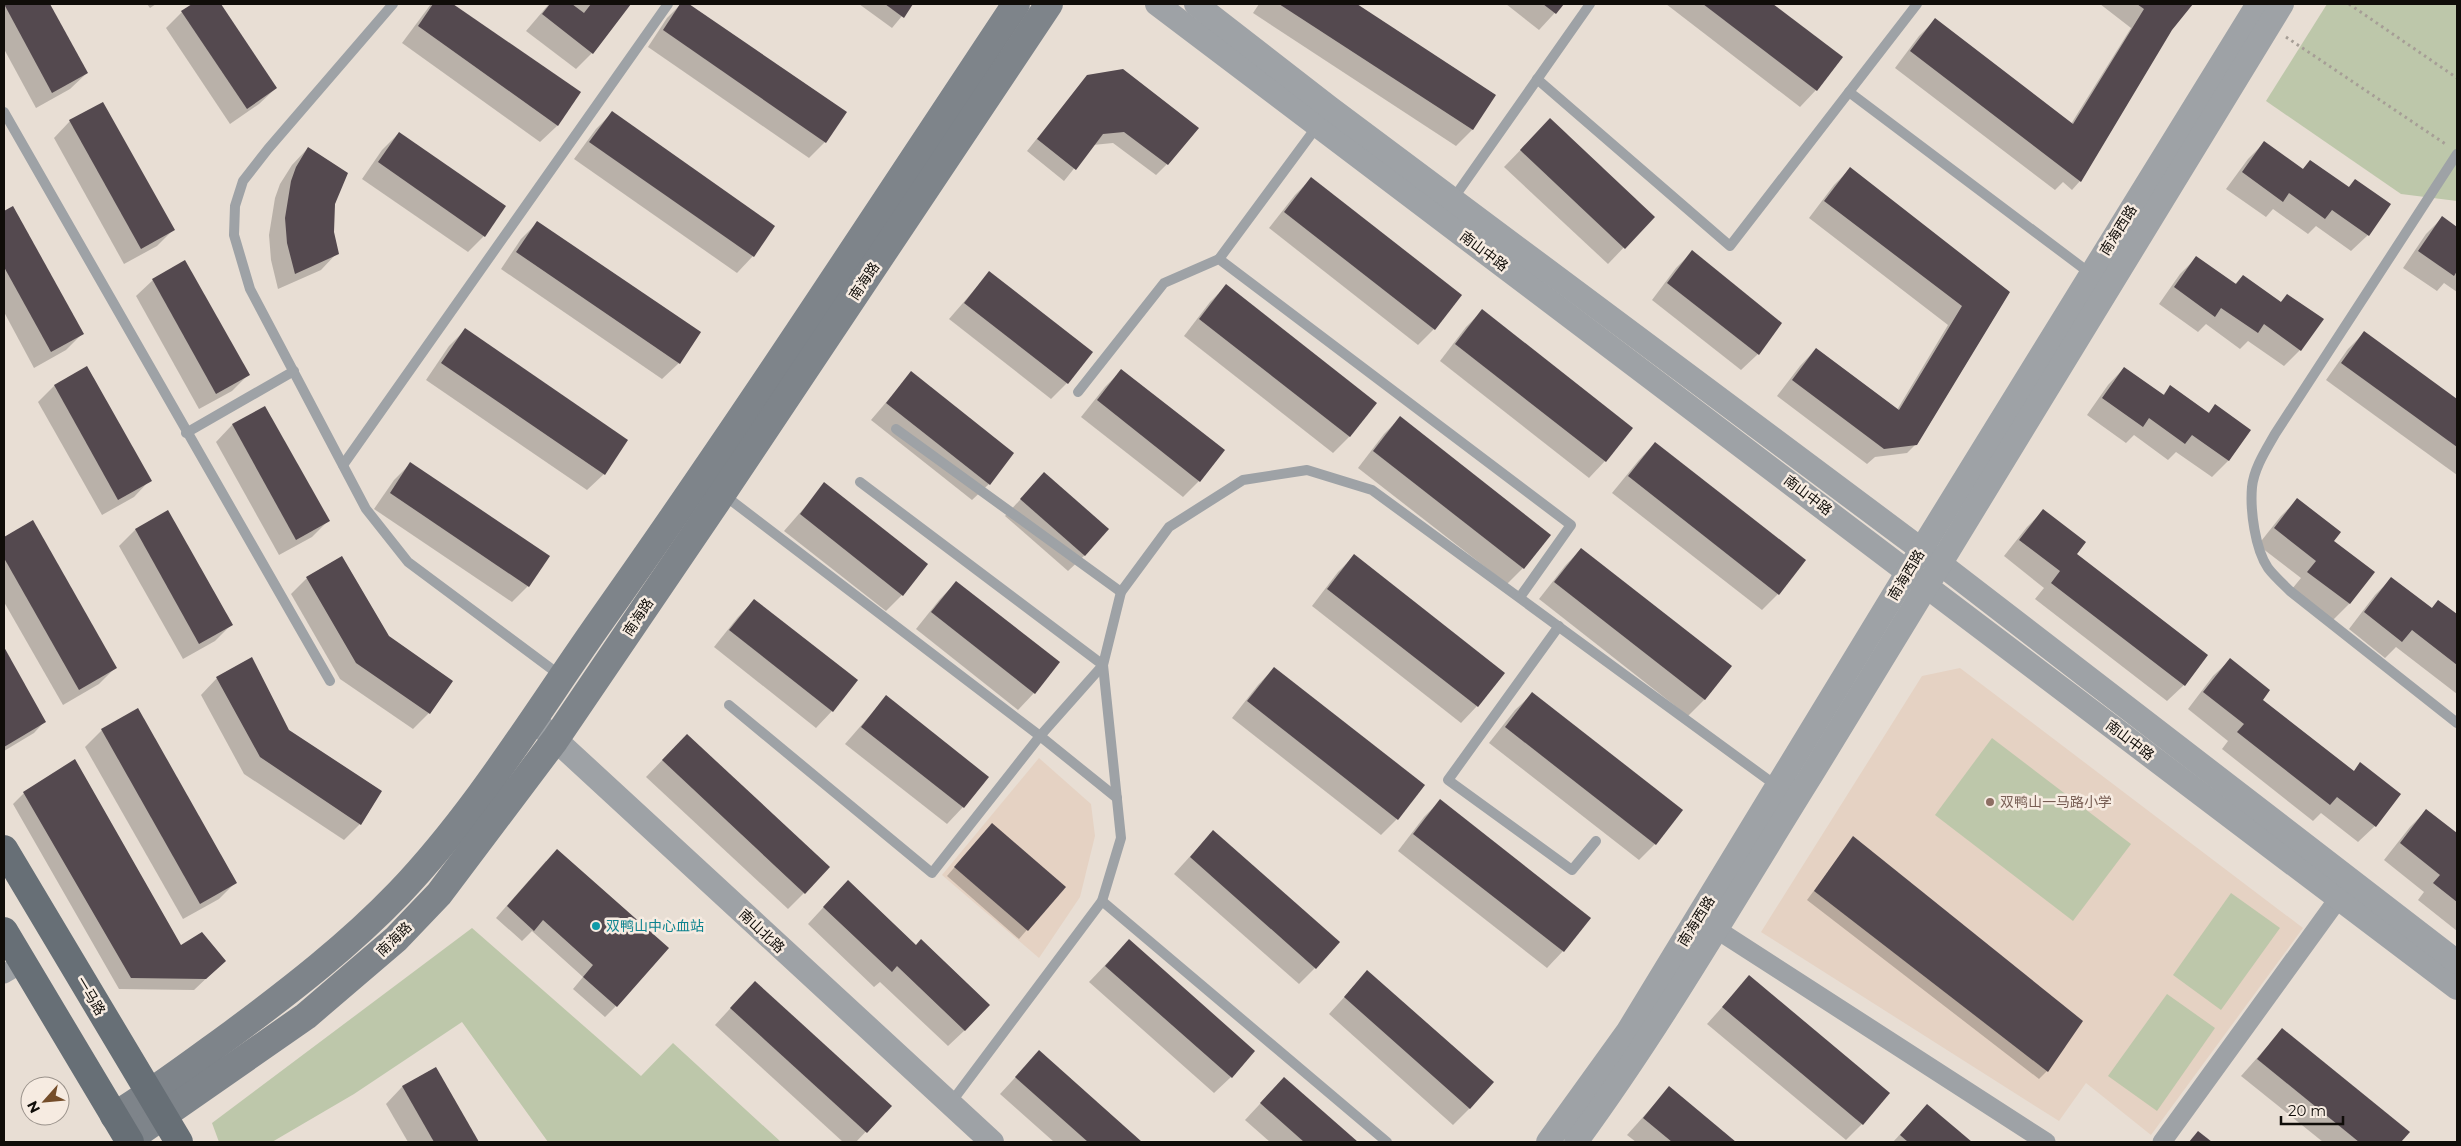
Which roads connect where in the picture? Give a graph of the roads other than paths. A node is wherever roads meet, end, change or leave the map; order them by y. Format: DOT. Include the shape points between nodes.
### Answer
graph roads {
  1 [pos="393,4"];
  2 [pos="668,4"];
  3 [pos="1016,4"];
  4 [pos="1049,4"];
  5 [pos="1157,4"];
  6 [pos="1196,4"];
  7 [pos="1590,4"];
  8 [pos="1917,4"];
  9 [pos="2258,4"];
  10 [pos="2282,4"];
  11 [pos="1537,79"];
  12 [pos="1849,92"];
  13 [pos="4,112"];
  14 [pos="1324,117"];
  15 [pos="2457,154"];
  16 [pos="1453,199"];
  17 [pos="1219,259"];
  18 [pos="2091,274"];
  19 [pos="294,371"];
  20 [pos="1078,392"];
  21 [pos="896,429"];
  22 [pos="186,433"];
  23 [pos="343,465"];
  24 [pos="860,482"];
  25 [pos="712,486"];
  26 [pos="1921,550"];
  27 [pos="1942,565"];
  28 [pos="1908,571"];
  29 [pos="1929,586"];
  30 [pos="1121,592"];
  31 [pos="1520,598"];
  32 [pos="1559,626"];
  33 [pos="1103,665"];
  34 [pos="562,676"];
  35 [pos="330,681"];
  36 [pos="729,705"];
  37 [pos="533,719"];
  38 [pos="2457,723"];
  39 [pos="1040,736"];
  40 [pos="555,740"];
  41 [pos="1787,793"];
  42 [pos="1117,798"];
  43 [pos="1596,841"];
  44 [pos="4,849"];
  45 [pos="2345,890"];
  46 [pos="1102,901"];
  47 [pos="1716,929"];
  48 [pos="4,931"];
  49 [pos="2457,962"];
  50 [pos="13,969"];
  51 [pos="2457,988"];
  52 [pos="156,1105"];
  53 [pos="949,1105"];
  54 [pos="114,1116"];
  55 [pos="129,1141"];
  56 [pos="178,1142"];
  57 [pos="992,1142"];
  58 [pos="1387,1142"];
  59 [pos="1548,1142"];
  60 [pos="1576,1142"];
  61 [pos="2046,1142"];
  62 [pos="2162,1142"];
  1 -- 19 [label="lane" via="268,149 244,181 235,206 234,235 250,289"];
  2 -- 23 [label="lane"];
  3 -- 25 [label="main road, 南海路"];
  4 -- 25 [label="main road, 南海路"];
  5 -- 14 [label="street, 南山中路"];
  6 -- 14 [label="street, 南山中路"];
  7 -- 11 [label="lane"];
  8 -- 12 [label="lane"];
  9 -- 18 [label="street, 南海西路"];
  10 -- 27 [label="street, 南海西路"];
  11 -- 12 [label="lane" via="1730,246"];
  11 -- 16 [label="lane"];
  12 -- 18 [label="lane"];
  13 -- 22 [label="lane"];
  14 -- 16 [label="street, 南山中路"];
  14 -- 17 [label="lane"];
  14 -- 28 [label="street, 南山中路"];
  15 -- 38 [label="lane" via="2275,434 2261,458 2252,486 2258,549 2268,568 2290,591"];
  16 -- 26 [label="street, 南山中路"];
  17 -- 20 [label="lane" via="1164,283"];
  17 -- 31 [label="lane" via="1571,525"];
  18 -- 26 [label="street, 南海西路"];
  19 -- 22 [label="lane"];
  19 -- 23 [label="lane"];
  21 -- 30 [label="lane"];
  22 -- 35 [label="lane"];
  23 -- 34 [label="lane" via="366,509 408,562"];
  24 -- 33 [label="lane"];
  25 -- 34 [label="main road, 南海路"];
  25 -- 39 [label="lane"];
  25 -- 40 [label="main road, 南海路"];
  26 -- 27 [label="street, 南山中路"];
  26 -- 28 [label="street, 南海西路"];
  27 -- 29 [label="street, 南海西路"];
  27 -- 45 [label="street, 南山中路"];
  28 -- 29 [label="street, 南山中路"];
  28 -- 41 [label="street, 南海西路"];
  29 -- 41 [label="street, 南海西路"];
  29 -- 45 [label="street, 南山中路"];
  30 -- 31 [label="lane" via="1169,528 1243,480 1307,470 1372,490"];
  30 -- 33 [label="lane"];
  31 -- 32 [label="lane"];
  32 -- 41 [label="lane"];
  32 -- 43 [label="lane" via="1448,780 1572,870"];
  33 -- 39 [label="lane"];
  33 -- 42 [label="lane"];
  34 -- 37 [label="main road, 南海路"];
  36 -- 39 [label="lane" via="932,873"];
  37 -- 40 [label="street, 南山北路"];
  37 -- 52 [label="main road, 南海路" via="482,793 400,892 348,942"];
  39 -- 42 [label="lane"];
  40 -- 52 [label="main road, 南海路" via="439,894 396,939 306,1016"];
  40 -- 53 [label="street, 南山北路"];
  41 -- 47 [label="street, 南海西路"];
  41 -- 59 [label="street, 南海西路" via="1628,1031"];
  42 -- 46 [label="lane" via="1121,838"];
  44 -- 52 [label="main road, 一马路"];
  45 -- 49 [label="street, 南山中路"];
  45 -- 51 [label="street, 南山中路"];
  45 -- 62 [label="street"];
  46 -- 53 [label="lane"];
  46 -- 58 [label="lane"];
  47 -- 60 [label="street, 南海西路"];
  47 -- 61 [label="street"];
  48 -- 50 [label="main road"];
  50 -- 54 [label="main road"];
  52 -- 54 [label="main road, 南海路"];
  52 -- 55 [label="main road, 南海路"];
  52 -- 56 [label="main road, 一马路"];
  53 -- 57 [label="street, 南山北路"];
  54 -- 55 [label="main road"];
}
